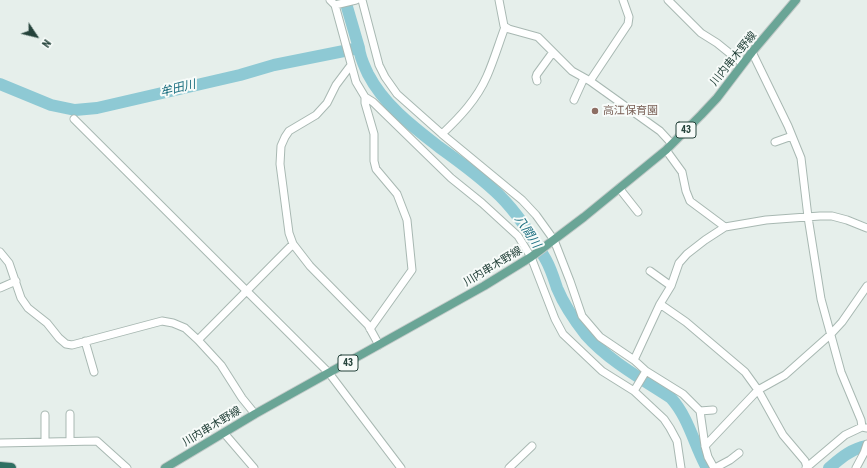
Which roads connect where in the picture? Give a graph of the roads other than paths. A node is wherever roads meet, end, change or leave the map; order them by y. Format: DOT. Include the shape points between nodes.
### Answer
graph roads {
  1 [pos="356,0"];
  2 [pos="362,0"];
  3 [pos="499,0"];
  4 [pos="623,0"];
  5 [pos="668,0"];
  6 [pos="796,0"];
  7 [pos="335,3"];
  8 [pos="505,27"];
  9 [pos="553,52"];
  10 [pos="752,52"];
  11 [pos="743,64"];
  12 [pos="351,65"];
  13 [pos="587,80"];
  14 [pos="537,81"];
  15 [pos="365,97"];
  16 [pos="574,100"];
  17 [pos="74,119"];
  18 [pos="442,134"];
  19 [pos="792,136"];
  20 [pos="775,142"];
  21 [pos="669,147"];
  22 [pos="619,188"];
  23 [pos="638,212"];
  24 [pos="808,217"];
  25 [pos="724,227"];
  26 [pos="867,228"];
  27 [pos="554,240"];
  28 [pos="293,244"];
  29 [pos="0,252"];
  30 [pos="531,257"];
  31 [pos="650,272"];
  32 [pos="16,281"];
  33 [pos="670,286"];
  34 [pos="867,286"];
  35 [pos="0,288"];
  36 [pos="246,291"];
  37 [pos="660,304"];
  38 [pos="370,328"];
  39 [pos="830,335"];
  40 [pos="198,340"];
  41 [pos="85,342"];
  42 [pos="379,345"];
  43 [pos="634,360"];
  44 [pos="94,372"];
  45 [pos="646,372"];
  46 [pos="329,373"];
  47 [pos="758,390"];
  48 [pos="634,391"];
  49 [pos="713,410"];
  50 [pos="700,411"];
  51 [pos="70,414"];
  52 [pos="255,414"];
  53 [pos="45,415"];
  54 [pos="865,428"];
  55 [pos="224,434"];
  56 [pos="70,441"];
  57 [pos="45,442"];
  58 [pos="0,444"];
  59 [pos="867,444"];
  60 [pos="532,446"];
  61 [pos="705,446"];
  62 [pos="739,453"];
  63 [pos="0,467"];
  64 [pos="11,468"];
  65 [pos="127,468"];
  66 [pos="165,468"];
  67 [pos="254,468"];
  68 [pos="401,468"];
  69 [pos="509,468"];
  70 [pos="681,468"];
  71 [pos="715,468"];
  72 [pos="807,468"];
  73 [pos="856,468"];
  1 -- 7 [label="street"];
  2 -- 18 [label="street" via="375,51 385,77 397,94"];
  3 -- 8 [label="street"];
  4 -- 13 [label="street" via="629,17 628,24"];
  5 -- 11 [label="street" via="701,33"];
  6 -- 10 [label="main road, 川内串木野線 / 43"];
  7 -- 12 [label="street"];
  8 -- 9 [label="street" via="538,37"];
  8 -- 18 [label="street" via="481,89 462,115"];
  9 -- 13 [label="street" via="572,71"];
  9 -- 14 [label="street" via="537,74"];
  10 -- 11 [label="main road, 川内串木野線 / 43"];
  10 -- 19 [label="street"];
  11 -- 21 [label="main road, 川内串木野線 / 43" via="707,110"];
  12 -- 15 [label="street" via="356,82"];
  12 -- 28 [label="street" via="336,85 327,103 316,115 289,131 281,146 280,164 288,233"];
  13 -- 16 [label="street"];
  13 -- 21 [label="street" via="660,132"];
  15 -- 30 [label="street" via="450,178 518,236"];
  15 -- 38 [label="street" via="374,134 376,169 397,194 407,220 412,270"];
  17 -- 36 [label="street"];
  18 -- 27 [label="street" via="522,200"];
  19 -- 20 [label="street"];
  19 -- 24 [label="street" via="801,158"];
  21 -- 22 [label="main road, 川内串木野線 / 43"];
  21 -- 25 [label="street" via="682,172 690,201"];
  22 -- 23 [label="street"];
  22 -- 27 [label="main road, 川内串木野線 / 43"];
  24 -- 25 [label="street"];
  24 -- 26 [label="street" via="832,216"];
  24 -- 39 [label="street" via="821,299"];
  25 -- 33 [label="street" via="687,254 679,263"];
  27 -- 30 [label="main road, 川内串木野線 / 43"];
  27 -- 43 [label="street" via="582,316 600,337"];
  28 -- 36 [label="street"];
  28 -- 38 [label="street" via="310,266"];
  29 -- 32 [label="street" via="9,263"];
  30 -- 42 [label="main road, 川内串木野線 / 43"];
  30 -- 48 [label="street" via="563,334 602,371"];
  31 -- 33 [label="street"];
  32 -- 35 [label="street"];
  32 -- 41 [label="street" via="28,308 47,323 59,338 72,345"];
  33 -- 37 [label="street"];
  34 -- 39 [label="street"];
  36 -- 40 [label="street"];
  36 -- 46 [label="street"];
  37 -- 43 [label="street"];
  37 -- 47 [label="street" via="686,322 745,372"];
  38 -- 42 [label="street"];
  39 -- 47 [label="street" via="784,375"];
  39 -- 54 [label="street" via="841,372"];
  40 -- 41 [label="street" via="185,328 162,321"];
  40 -- 52 [label="street" via="221,365"];
  41 -- 44 [label="street"];
  42 -- 46 [label="main road, 川内串木野線 / 43"];
  43 -- 45 [label="street"];
  45 -- 48 [label="street"];
  45 -- 50 [label="street" via="683,394"];
  46 -- 52 [label="main road, 川内串木野線 / 43"];
  46 -- 68 [label="street"];
  47 -- 61 [label="street"];
  47 -- 72 [label="street" via="783,435 805,461"];
  48 -- 70 [label="street" via="670,428 676,441"];
  49 -- 50 [label="street"];
  50 -- 61 [label="street"];
  51 -- 56 [label="street"];
  52 -- 55 [label="main road, 川内串木野線 / 43"];
  53 -- 57 [label="street"];
  54 -- 72 [label="street" via="845,435"];
  55 -- 66 [label="main road, 川内串木野線 / 43"];
  55 -- 67 [label="street"];
  56 -- 57 [label="street"];
  56 -- 65 [label="street" via="97,441"];
  57 -- 58 [label="street"];
  59 -- 73 [label="street"];
  60 -- 69 [label="street"];
  61 -- 71 [label="street"];
  62 -- 71 [label="street"];
  63 -- 64 [label="highway"];
}
